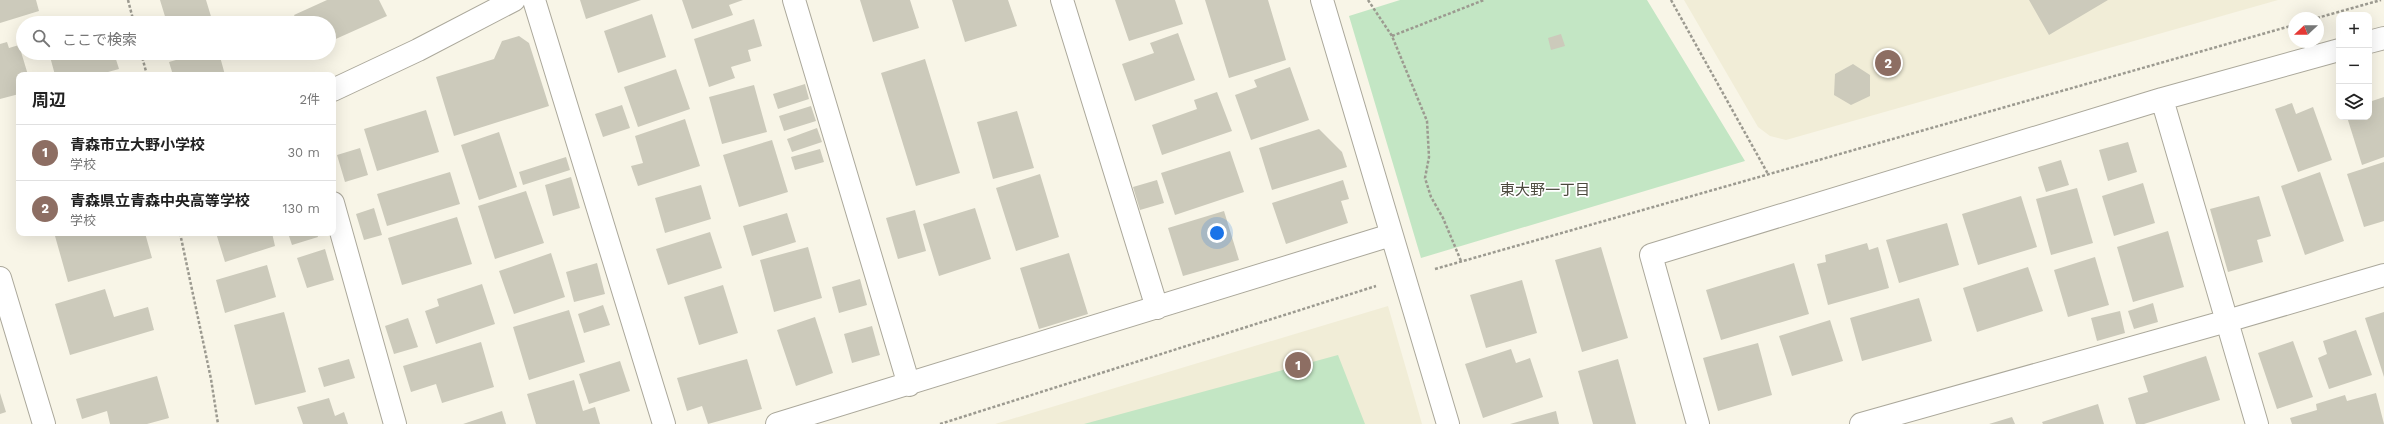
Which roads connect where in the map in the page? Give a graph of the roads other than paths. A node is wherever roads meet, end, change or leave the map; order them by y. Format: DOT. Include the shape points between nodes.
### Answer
graph roads {
  1 [pos="514,0"];
  2 [pos="534,0"];
  3 [pos="794,0"];
  4 [pos="1062,0"];
  5 [pos="1322,0"];
  6 [pos="2384,38"];
  7 [pos="2372,41"];
  8 [pos="2336,51"];
  9 [pos="336,89"];
  10 [pos="2162,99"];
  11 [pos="336,215"];
  12 [pos="1390,235"];
  13 [pos="2384,275"];
  14 [pos="0,278"];
  15 [pos="1157,308"];
  16 [pos="2227,321"];
  17 [pos="909,385"];
  18 [pos="44,424"];
  19 [pos="395,424"];
  20 [pos="664,424"];
  21 [pos="777,424"];
  22 [pos="1448,424"];
  23 [pos="1698,424"];
  24 [pos="1861,424"];
  25 [pos="2257,424"];
  1 -- 9 [label="street"];
  2 -- 20 [label="street"];
  3 -- 17 [label="street"];
  4 -- 15 [label="street"];
  5 -- 12 [label="street"];
  6 -- 7 [label="street"];
  8 -- 10 [label="street"];
  10 -- 16 [label="street"];
  10 -- 23 [label="street" via="1651,255"];
  11 -- 19 [label="street"];
  12 -- 15 [label="street"];
  12 -- 22 [label="street"];
  13 -- 16 [label="street"];
  14 -- 18 [label="street"];
  15 -- 17 [label="street"];
  16 -- 24 [label="street"];
  16 -- 25 [label="street"];
  17 -- 21 [label="street"];
}
